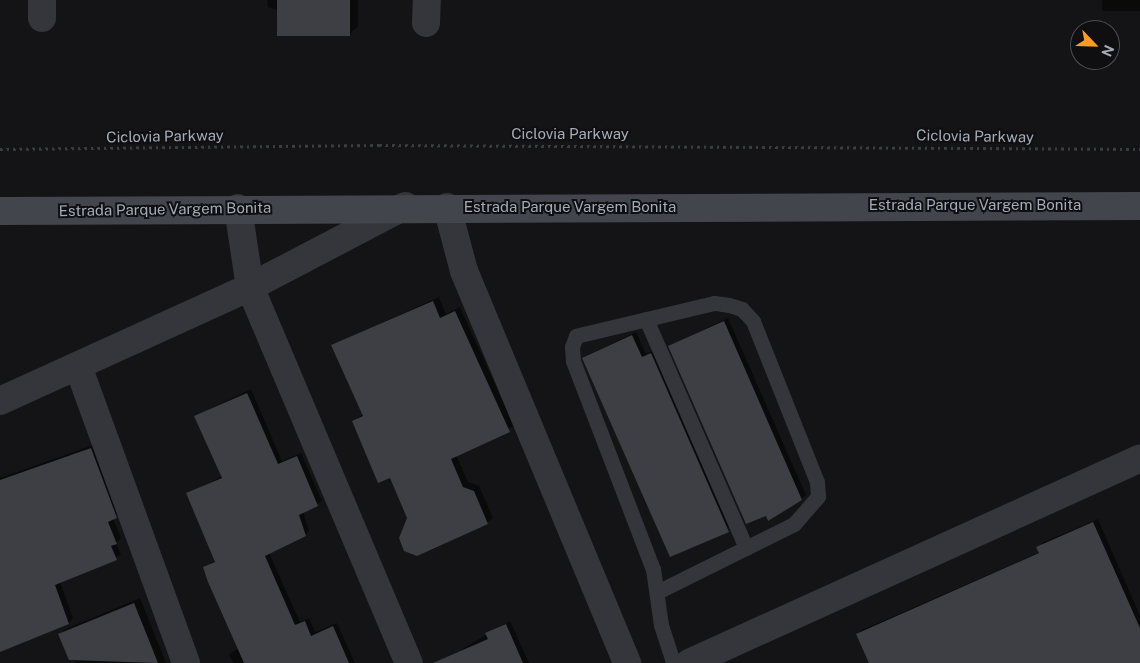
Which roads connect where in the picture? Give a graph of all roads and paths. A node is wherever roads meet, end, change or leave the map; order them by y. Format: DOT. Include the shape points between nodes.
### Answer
graph roads {
  1 [pos="0,149"];
  2 [pos="1140,149"];
  3 [pos="405,206"];
  4 [pos="1140,206"];
  5 [pos="447,207"];
  6 [pos="238,208"];
  7 [pos="0,211"];
  8 [pos="250,287"];
  9 [pos="646,319"];
  10 [pos="78,366"];
  11 [pos="0,401"];
  12 [pos="1140,458"];
  13 [pos="746,548"];
  14 [pos="657,592"];
  15 [pos="186,663"];
  16 [pos="409,663"];
  17 [pos="627,663"];
  18 [pos="673,663"];
  19 [pos="689,663"];
  1 -- 2 [label="path, Ciclovia Parkway" via="379,145"];
  3 -- 5 [label="main road, Estrada Parque Vargem Bonita"];
  3 -- 6 [label="main road, Estrada Parque Vargem Bonita"];
  3 -- 8 [label="street"];
  4 -- 5 [label="main road, Estrada Parque Vargem Bonita"];
  5 -- 17 [label="street" via="464,271"];
  6 -- 7 [label="main road, Estrada Parque Vargem Bonita"];
  6 -- 8 [label="street"];
  8 -- 10 [label="street"];
  8 -- 16 [label="street"];
  9 -- 13 [label="lane"];
  9 -- 13 [label="lane" via="714,303 742,310 753,321 817,482 818,496 794,524"];
  9 -- 14 [label="lane" via="576,336 572,347 573,361 653,569"];
  10 -- 11 [label="street"];
  10 -- 15 [label="street"];
  12 -- 19 [label="street"];
  13 -- 14 [label="lane"];
  14 -- 18 [label="lane" via="660,625"];
}
